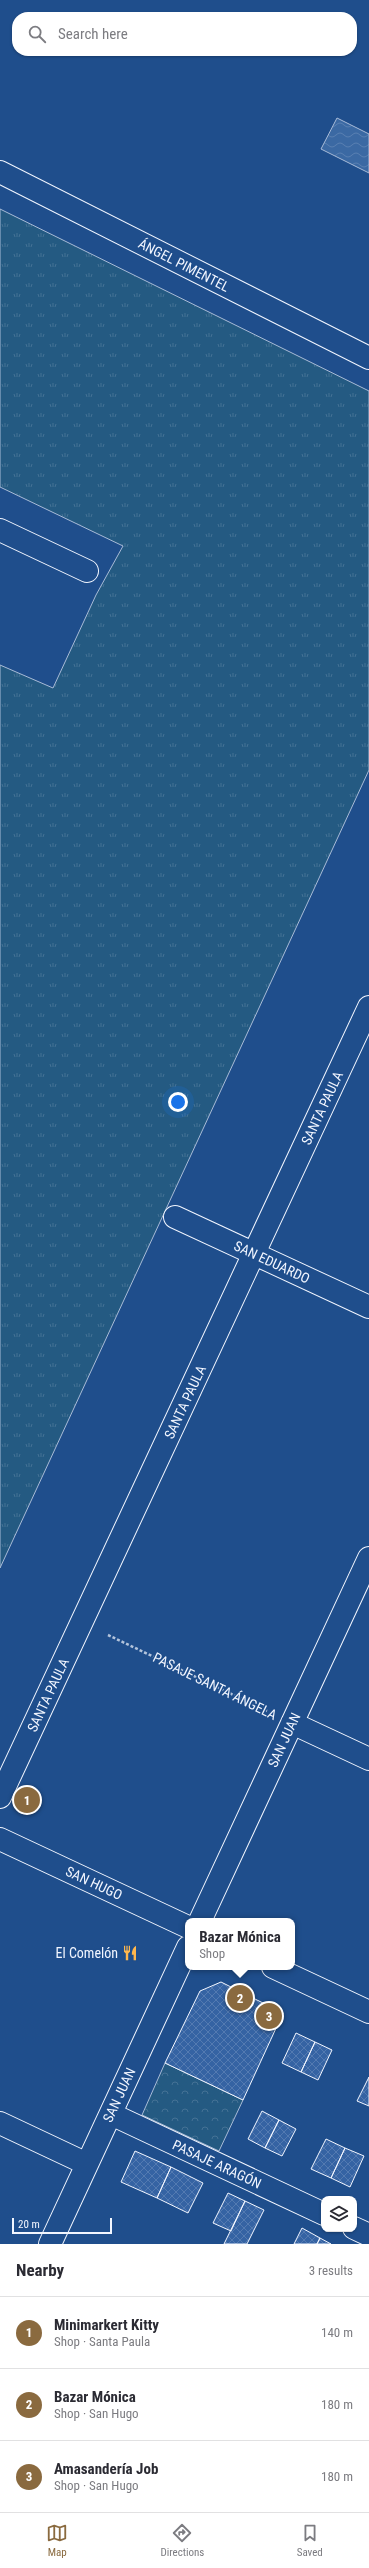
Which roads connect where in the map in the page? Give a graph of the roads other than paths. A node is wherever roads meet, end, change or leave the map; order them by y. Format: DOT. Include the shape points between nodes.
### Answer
graph roads {
  1 [pos="0,172"];
  2 [pos="369,358"];
  3 [pos="0,530"];
  4 [pos="87,570"];
  5 [pos="369,1007"];
  6 [pos="175,1217"];
  7 [pos="254,1254"];
  8 [pos="369,1307"];
  9 [pos="369,1558"];
  10 [pos="292,1723"];
  11 [pos="369,1759"];
  12 [pos="0,1797"];
  13 [pos="0,1839"];
  14 [pos="201,1918"];
  15 [pos="185,1926"];
  16 [pos="185,1954"];
  17 [pos="279,1970"];
  18 [pos="369,2012"];
  19 [pos="111,2114"];
  20 [pos="0,2123"];
  21 [pos="87,2164"];
  22 [pos="321,2213"];
  23 [pos="357,2229"];
  24 [pos="369,2235"];
  25 [pos="50,2244"];
  1 -- 2 [label="street, ÁNGEL PIMENTEL"];
  3 -- 4 [label="street"];
  5 -- 7 [label="street, SANTA PAULA"];
  6 -- 7 [label="street, SAN EDUARDO"];
  7 -- 8 [label="street, SAN EDUARDO"];
  7 -- 12 [label="street, SANTA PAULA"];
  9 -- 10 [label="street, SAN JUAN"];
  10 -- 11 [label="street, PASAJE SANTA ÁNGELA"];
  10 -- 14 [label="street, SAN JUAN"];
  13 -- 15 [label="street, SAN HUGO"];
  16 -- 19 [label="street, SAN JUAN"];
  17 -- 18 [label="street"];
  19 -- 21 [label="street, SAN JUAN"];
  19 -- 22 [label="street, PASAJE ARAGÓN"];
  20 -- 21 [label="street"];
  21 -- 25 [label="street, SAN JUAN"];
  23 -- 24 [label="street"];
}
